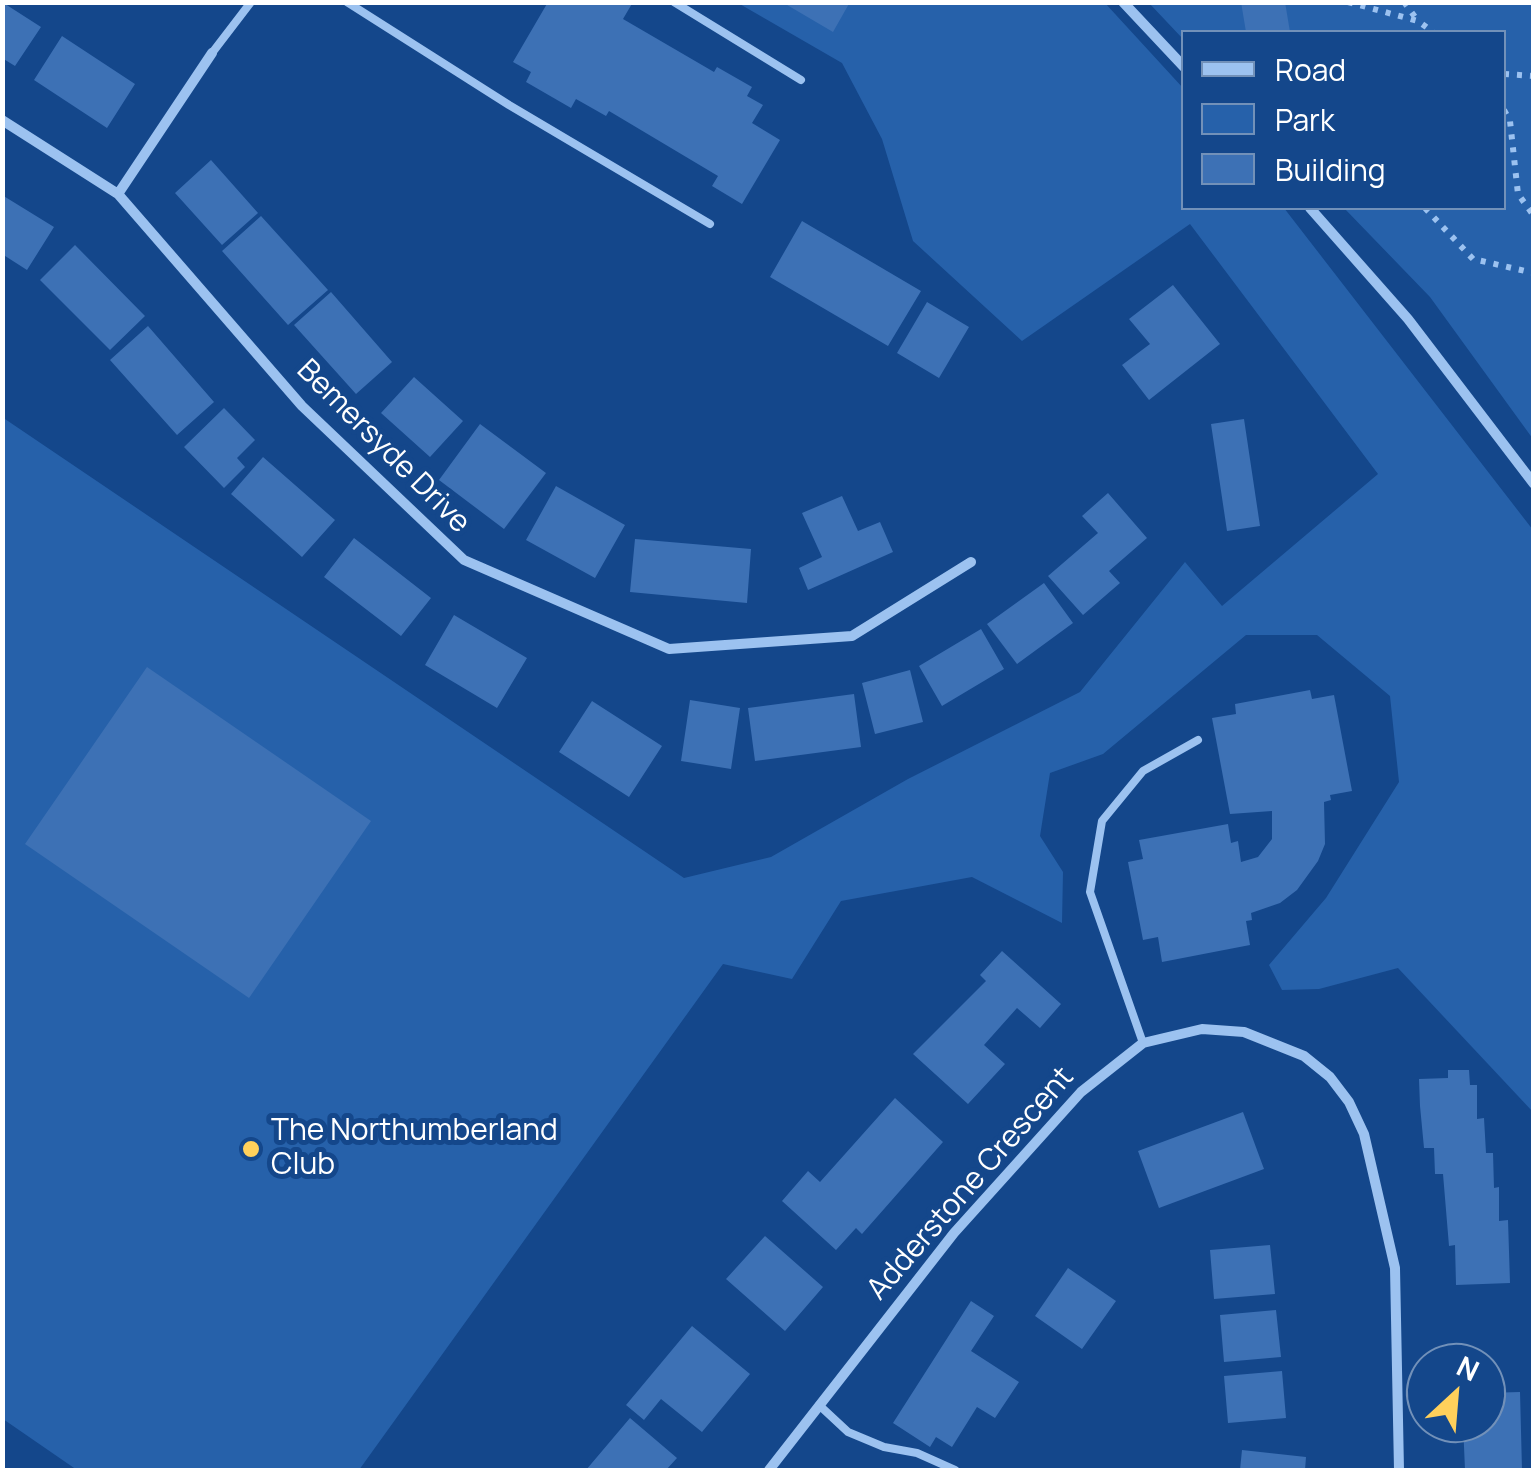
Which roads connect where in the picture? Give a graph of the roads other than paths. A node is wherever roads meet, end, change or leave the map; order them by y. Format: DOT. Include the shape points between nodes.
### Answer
graph roads {
  1 [pos="251,2"];
  2 [pos="347,2"];
  3 [pos="674,2"];
  4 [pos="1123,2"];
  5 [pos="212,52"];
  6 [pos="1181,64"];
  7 [pos="801,80"];
  8 [pos="2,120"];
  9 [pos="118,194"];
  10 [pos="1312,210"];
  11 [pos="710,224"];
  12 [pos="1534,484"];
  13 [pos="971,562"];
  14 [pos="1198,740"];
  15 [pos="1143,1042"];
  16 [pos="820,1405"];
  17 [pos="769,1470"];
  18 [pos="954,1470"];
  19 [pos="1399,1470"];
  1 -- 5 [label="lane"];
  2 -- 11 [label="lane"];
  3 -- 7 [label="lane"];
  4 -- 6 [label="street"];
  5 -- 9 [label="street"];
  8 -- 9 [label="street, Bemersyde Drive"];
  9 -- 13 [label="street, Bemersyde Drive" via="302,406 464,560 652,642 669,649 852,636"];
  10 -- 12 [label="street" via="1408,319"];
  14 -- 15 [label="lane" via="1144,771 1102,820 1090,892"];
  15 -- 16 [label="street, Adderstone Crescent" via="1020,1155"];
  15 -- 19 [label="street, Adderstone Crescent" via="1202,1029 1244,1032 1304,1056 1349,1102 1378,1180 1395,1268"];
  16 -- 17 [label="street, Adderstone Crescent"];
  16 -- 18 [label="lane" via="848,1432"];
}
